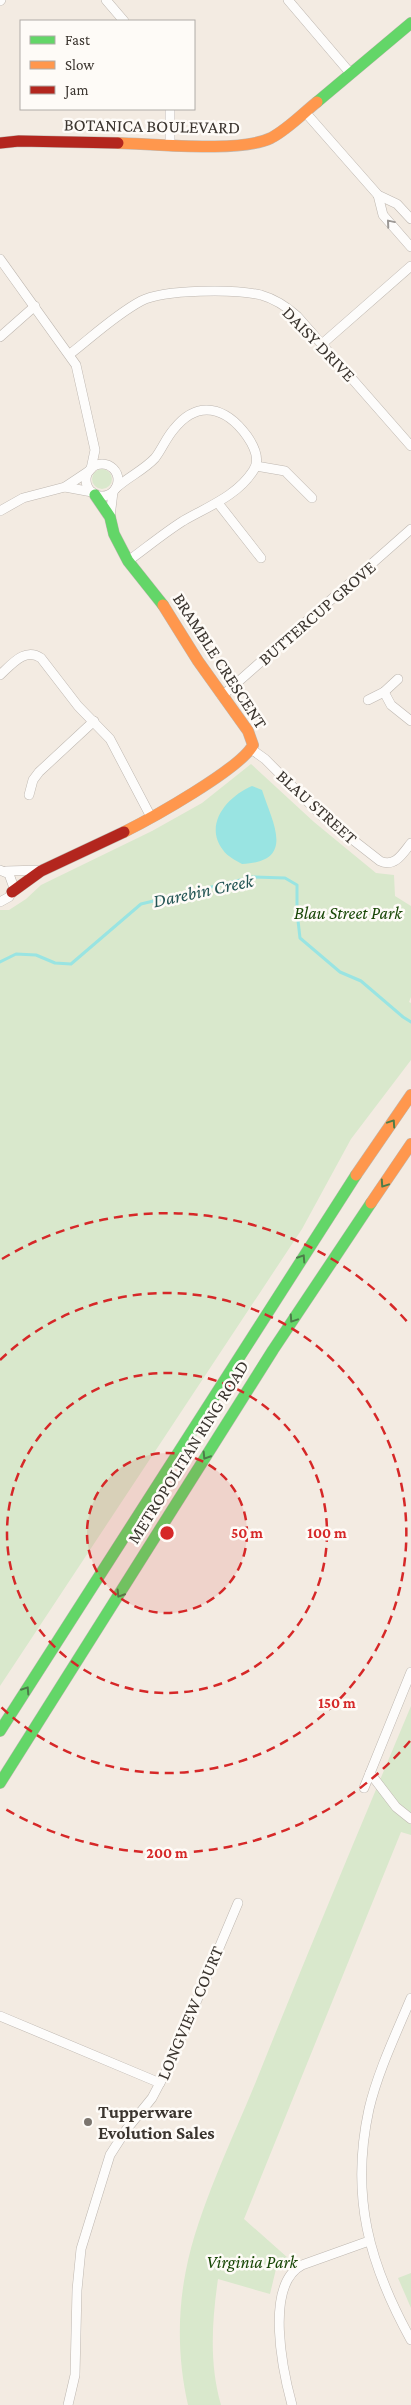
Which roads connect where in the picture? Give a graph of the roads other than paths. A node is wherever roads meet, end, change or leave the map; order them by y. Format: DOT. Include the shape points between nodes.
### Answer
graph roads {
  1 [pos="106,0"];
  2 [pos="288,0"];
  3 [pos="123,20"];
  4 [pos="411,23"];
  5 [pos="350,74"];
  6 [pos="170,110"];
  7 [pos="305,112"];
  8 [pos="0,143"];
  9 [pos="170,145"];
  10 [pos="378,195"];
  11 [pos="411,219"];
  12 [pos="411,247"];
  13 [pos="0,259"];
  14 [pos="411,266"];
  15 [pos="35,306"];
  16 [pos="0,337"];
  17 [pos="322,344"];
  18 [pos="70,354"];
  19 [pos="411,446"];
  20 [pos="95,450"];
  21 [pos="256,466"];
  22 [pos="112,467"];
  23 [pos="90,470"];
  24 [pos="139,470"];
  25 [pos="65,487"];
  26 [pos="115,490"];
  27 [pos="93,493"];
  28 [pos="312,498"];
  29 [pos="218,503"];
  30 [pos="0,512"];
  31 [pos="110,517"];
  32 [pos="411,530"];
  33 [pos="262,558"];
  34 [pos="128,562"];
  35 [pos="0,674"];
  36 [pos="398,679"];
  37 [pos="384,692"];
  38 [pos="222,696"];
  39 [pos="368,700"];
  40 [pos="94,721"];
  41 [pos="411,721"];
  42 [pos="251,749"];
  43 [pos="29,795"];
  44 [pos="151,817"];
  45 [pos="411,843"];
  46 [pos="46,869"];
  47 [pos="2,870"];
  48 [pos="12,892"];
  49 [pos="0,902"];
  50 [pos="411,1095"];
  51 [pos="411,1144"];
  52 [pos="411,1672"];
  53 [pos="0,1731"];
  54 [pos="370,1773"];
  55 [pos="0,1782"];
  56 [pos="364,1788"];
  57 [pos="411,1819"];
  58 [pos="238,1903"];
  59 [pos="411,1998"];
  60 [pos="0,2016"];
  61 [pos="160,2083"];
  62 [pos="369,2240"];
  63 [pos="411,2340"];
  64 [pos="68,2405"];
  65 [pos="292,2405"];
  1 -- 3 [label="street"];
  2 -- 5 [label="street"];
  4 -- 5 [label="main road, BOTANICA BOULEVARD"];
  5 -- 7 [label="main road, BOTANICA BOULEVARD"];
  6 -- 9 [label="street"];
  7 -- 9 [label="main road, BOTANICA BOULEVARD" via="276,136 257,144"];
  7 -- 10 [label="street"];
  8 -- 9 [label="main road, BOTANICA BOULEVARD"];
  10 -- 11 [label="street" via="397,204"];
  12 -- 10 [label="street, one-way" via="383,215"];
  13 -- 15 [label="street"];
  14 -- 17 [label="street"];
  15 -- 16 [label="street"];
  15 -- 18 [label="street"];
  17 -- 18 [label="street, DAISY DRIVE" via="287,308 262,296 177,292 161,293 140,302"];
  17 -- 19 [label="street, DAISY DRIVE"];
  18 -- 20 [label="street" via="80,375"];
  20 -- 22 [label="street"];
  20 -- 23 [label="street"];
  21 -- 24 [label="street" via="256,456 247,436 225,415 210,409 195,411 181,422 156,457"];
  21 -- 28 [label="street" via="285,471"];
  21 -- 29 [label="street" via="242,484"];
  22 -- 23 [label="street" via="100,464"];
  22 -- 24 [label="street"];
  22 -- 26 [label="street" via="119,478"];
  23 -- 25 [label="street"];
  23 -- 27 [label="street" via="86,484"];
  24 -- 26 [label="street"];
  25 -- 27 [label="street"];
  25 -- 30 [label="street" via="23,498"];
  26 -- 27 [label="street" via="104,496"];
  26 -- 31 [label="street, BRAMBLE CRESCENT"];
  27 -- 31 [label="main road, BRAMBLE CRESCENT"];
  29 -- 33 [label="street"];
  29 -- 34 [label="street" via="184,521"];
  31 -- 34 [label="main road, BRAMBLE CRESCENT" via="114,534"];
  32 -- 38 [label="street, BUTTERCUP GROVE"];
  34 -- 38 [label="main road, BRAMBLE CRESCENT" via="172,616"];
  35 -- 40 [label="street" via="19,658 37,655"];
  36 -- 37 [label="street"];
  37 -- 39 [label="street"];
  37 -- 41 [label="street" via="391,705"];
  38 -- 42 [label="main road, BRAMBLE CRESCENT" via="251,736"];
  40 -- 43 [label="street" via="39,772"];
  40 -- 44 [label="street" via="110,739"];
  42 -- 44 [label="main road, BRAMBLE CRESCENT" via="205,784"];
  42 -- 45 [label="street, BLAU STREET" via="320,815 384,863 396,861"];
  44 -- 46 [label="main road, BRAMBLE CRESCENT"];
  46 -- 47 [label="street, BRAMBLE CRESCENT"];
  46 -- 48 [label="main road, BRAMBLE CRESCENT"];
  47 -- 48 [label="street" via="12,878"];
  48 -- 49 [label="street"];
  53 -- 50 [label="main road, METROPOLITAN RING ROAD, one-way" via="340,1198"];
  51 -- 55 [label="main road, METROPOLITAN RING ROAD, one-way" via="273,1350"];
  52 -- 54 [label="street"];
  54 -- 56 [label="street"];
  54 -- 57 [label="street" via="396,1807"];
  58 -- 61 [label="street, LONGVIEW COURT"];
  59 -- 62 [label="street" via="379,2077 368,2116 362,2167 363,2205"];
  60 -- 61 [label="street"];
  61 -- 64 [label="street, LONGVIEW COURT" via="110,2155 92,2210 81,2249 76,2375"];
  62 -- 63 [label="street" via="387,2294"];
  62 -- 65 [label="street" via="298,2268 285,2283 280,2339"];
}
